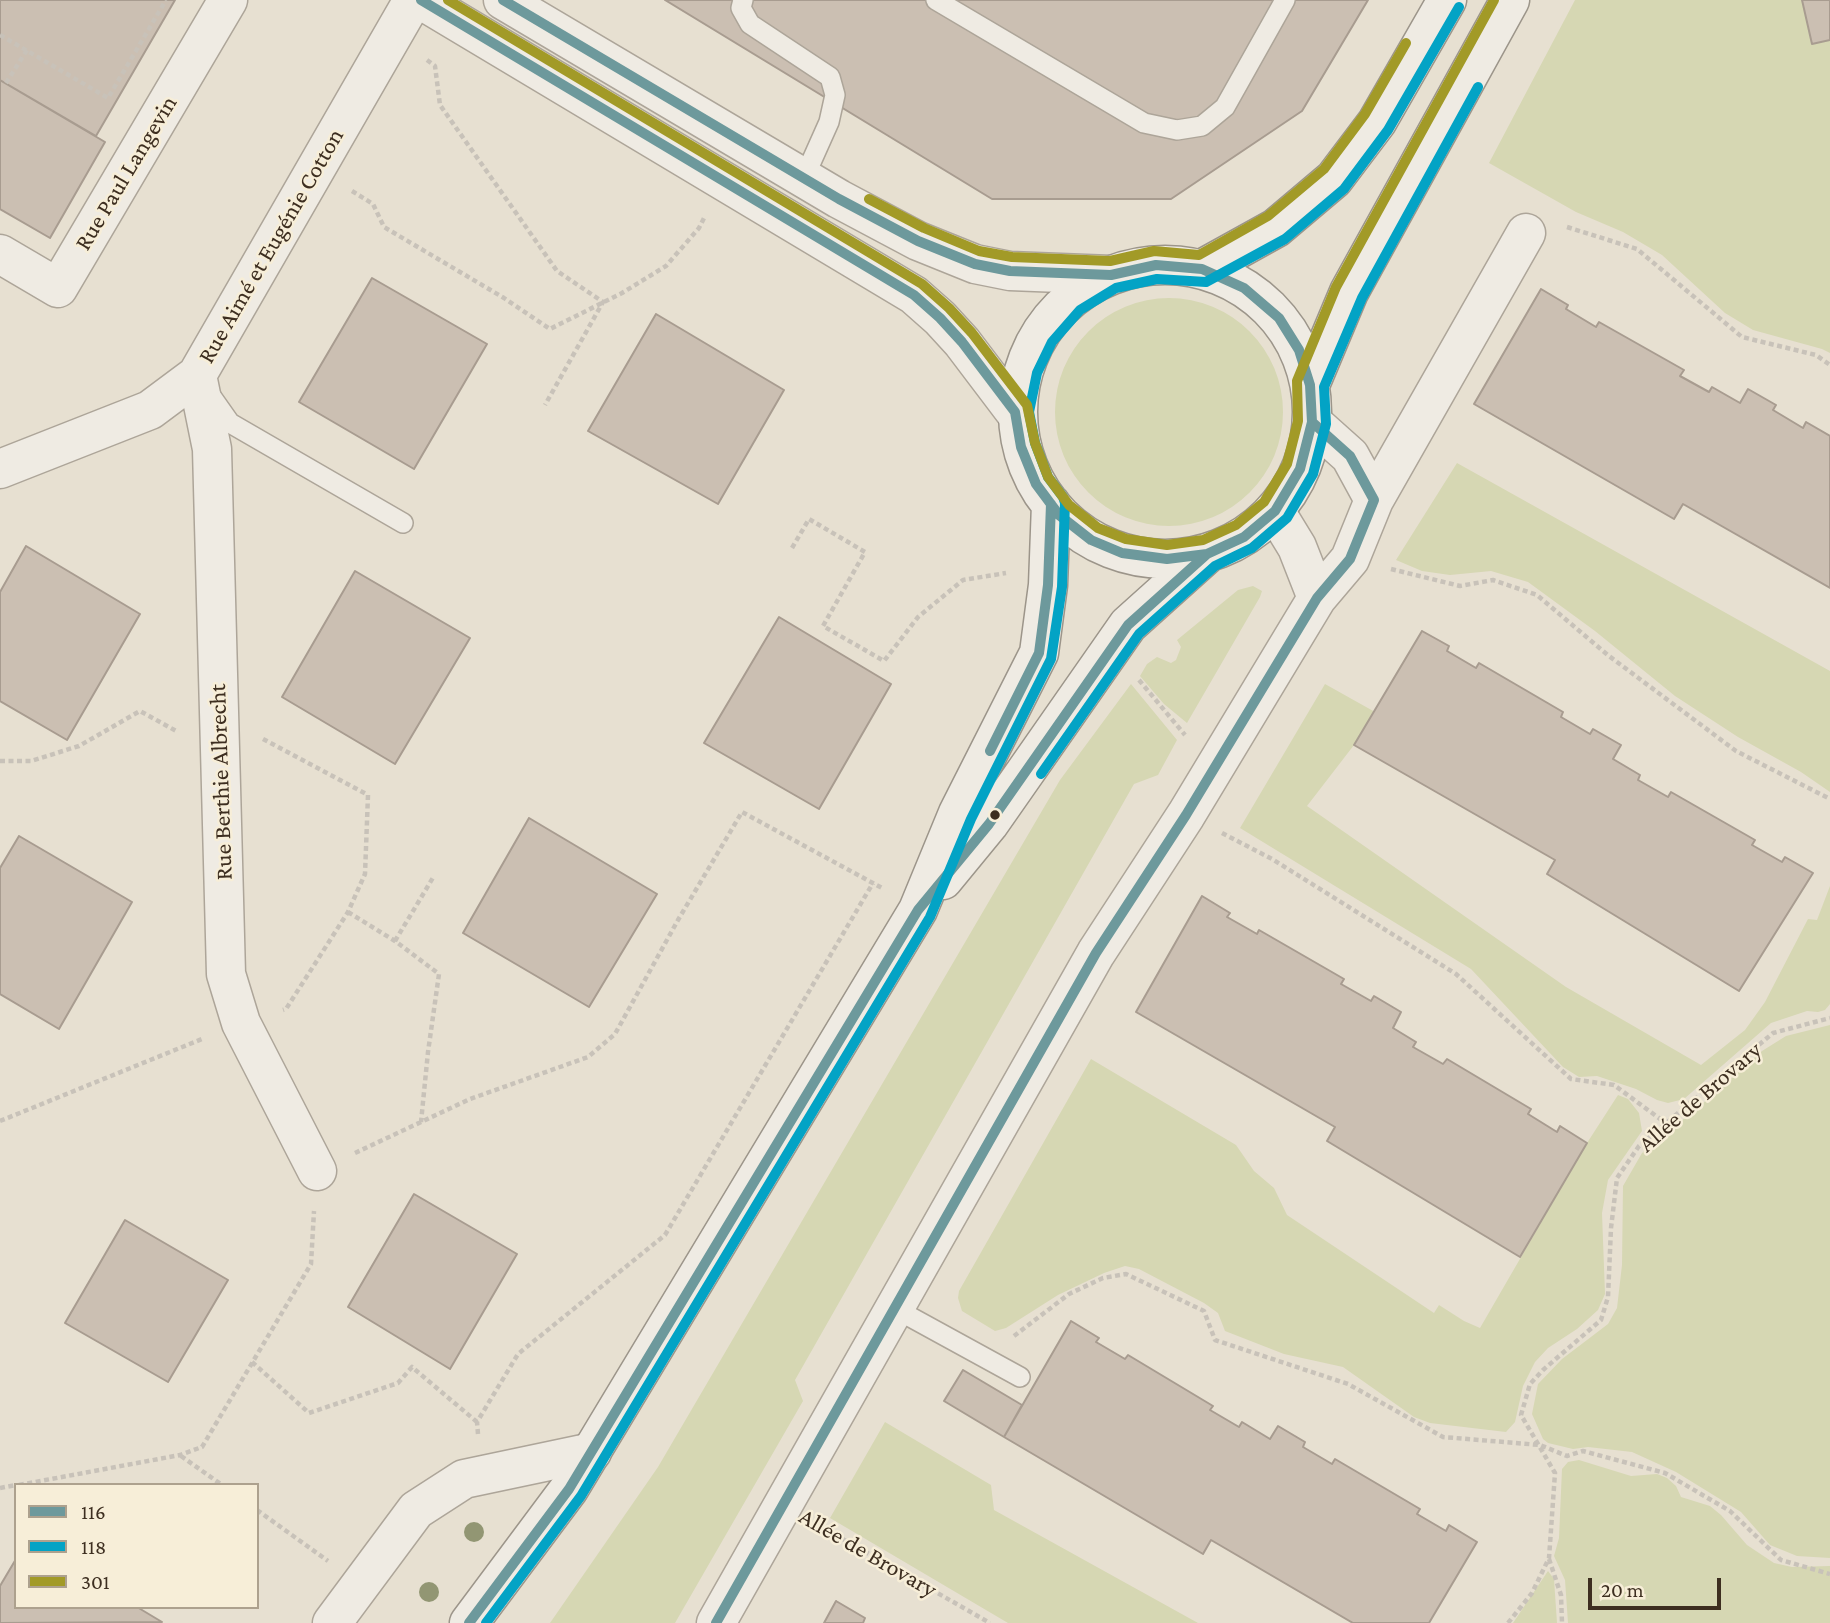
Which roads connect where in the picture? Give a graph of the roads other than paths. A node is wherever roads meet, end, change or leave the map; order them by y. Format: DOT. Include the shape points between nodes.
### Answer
graph roads {
  1 [pos="228,0"];
  2 [pos="413,0"];
  3 [pos="421,0"];
  4 [pos="503,0"];
  5 [pos="743,0"];
  6 [pos="936,0"];
  7 [pos="1285,0"];
  8 [pos="1447,0"];
  9 [pos="1510,0"];
  10 [pos="804,178"];
  11 [pos="1526,233"];
  12 [pos="0,254"];
  13 [pos="1202,269"];
  14 [pos="1111,275"];
  15 [pos="197,375"];
  16 [pos="1311,403"];
  17 [pos="1015,412"];
  18 [pos="0,469"];
  19 [pos="1374,500"];
  20 [pos="1051,504"];
  21 [pos="1275,511"];
  22 [pos="403,523"];
  23 [pos="1207,554"];
  24 [pos="1317,598"];
  25 [pos="918,910"];
  26 [pos="317,1171"];
  27 [pos="894,1308"];
  28 [pos="1020,1377"];
  29 [pos="592,1452"];
  30 [pos="332,1623"];
  31 [pos="469,1623"];
  32 [pos="716,1623"];
  1 -- 12 [label="street, Rue Paul Langevin" via="58,288"];
  2 -- 15 [label="street, Rue Aimé et Eugénie Cotton"];
  3 -- 17 [label="street" via="914,295 962,342"];
  4 -- 10 [label="street"];
  5 -- 10 [label="lane" via="741,8 750,24 830,77 835,95 829,122"];
  6 -- 7 [label="lane" via="1144,123 1177,130 1202,126 1225,107"];
  8 -- 13 [label="street" via="1377,122 1334,179 1276,228"];
  9 -- 16 [label="street" via="1349,292"];
  10 -- 14 [label="street" via="918,241 975,264 1010,271"];
  11 -- 19 [label="street"];
  13 -- 14 [label="street" via="1156,265"];
  13 -- 16 [label="street" via="1244,288 1279,318 1299,350"];
  14 -- 17 [label="street" via="1071,299 1040,334 1024,369"];
  15 -- 18 [label="street, Rue Aimé et Eugénie Cotton" via="150,410"];
  15 -- 22 [label="lane" via="230,423"];
  15 -- 26 [label="street, Rue Berthie Albrecht" via="212,449 226,974 241,1023"];
  16 -- 19 [label="street" via="1350,456"];
  16 -- 21 [label="street" via="1300,469"];
  17 -- 20 [label="street" via="1021,447 1035,484"];
  19 -- 24 [label="street" via="1350,559"];
  20 -- 23 [label="street" via="1091,540 1122,553 1167,559"];
  20 -- 25 [label="street" via="1048,585 1039,653 958,813"];
  21 -- 23 [label="street" via="1244,537"];
  21 -- 24 [label="street" via="1297,547"];
  23 -- 25 [label="street" via="1128,625 989,824"];
  24 -- 27 [label="street" via="1096,953"];
  25 -- 29 [label="street"];
  27 -- 28 [label="lane"];
  27 -- 32 [label="street"];
  29 -- 30 [label="street" via="464,1479 416,1510"];
  29 -- 31 [label="street"];
}
